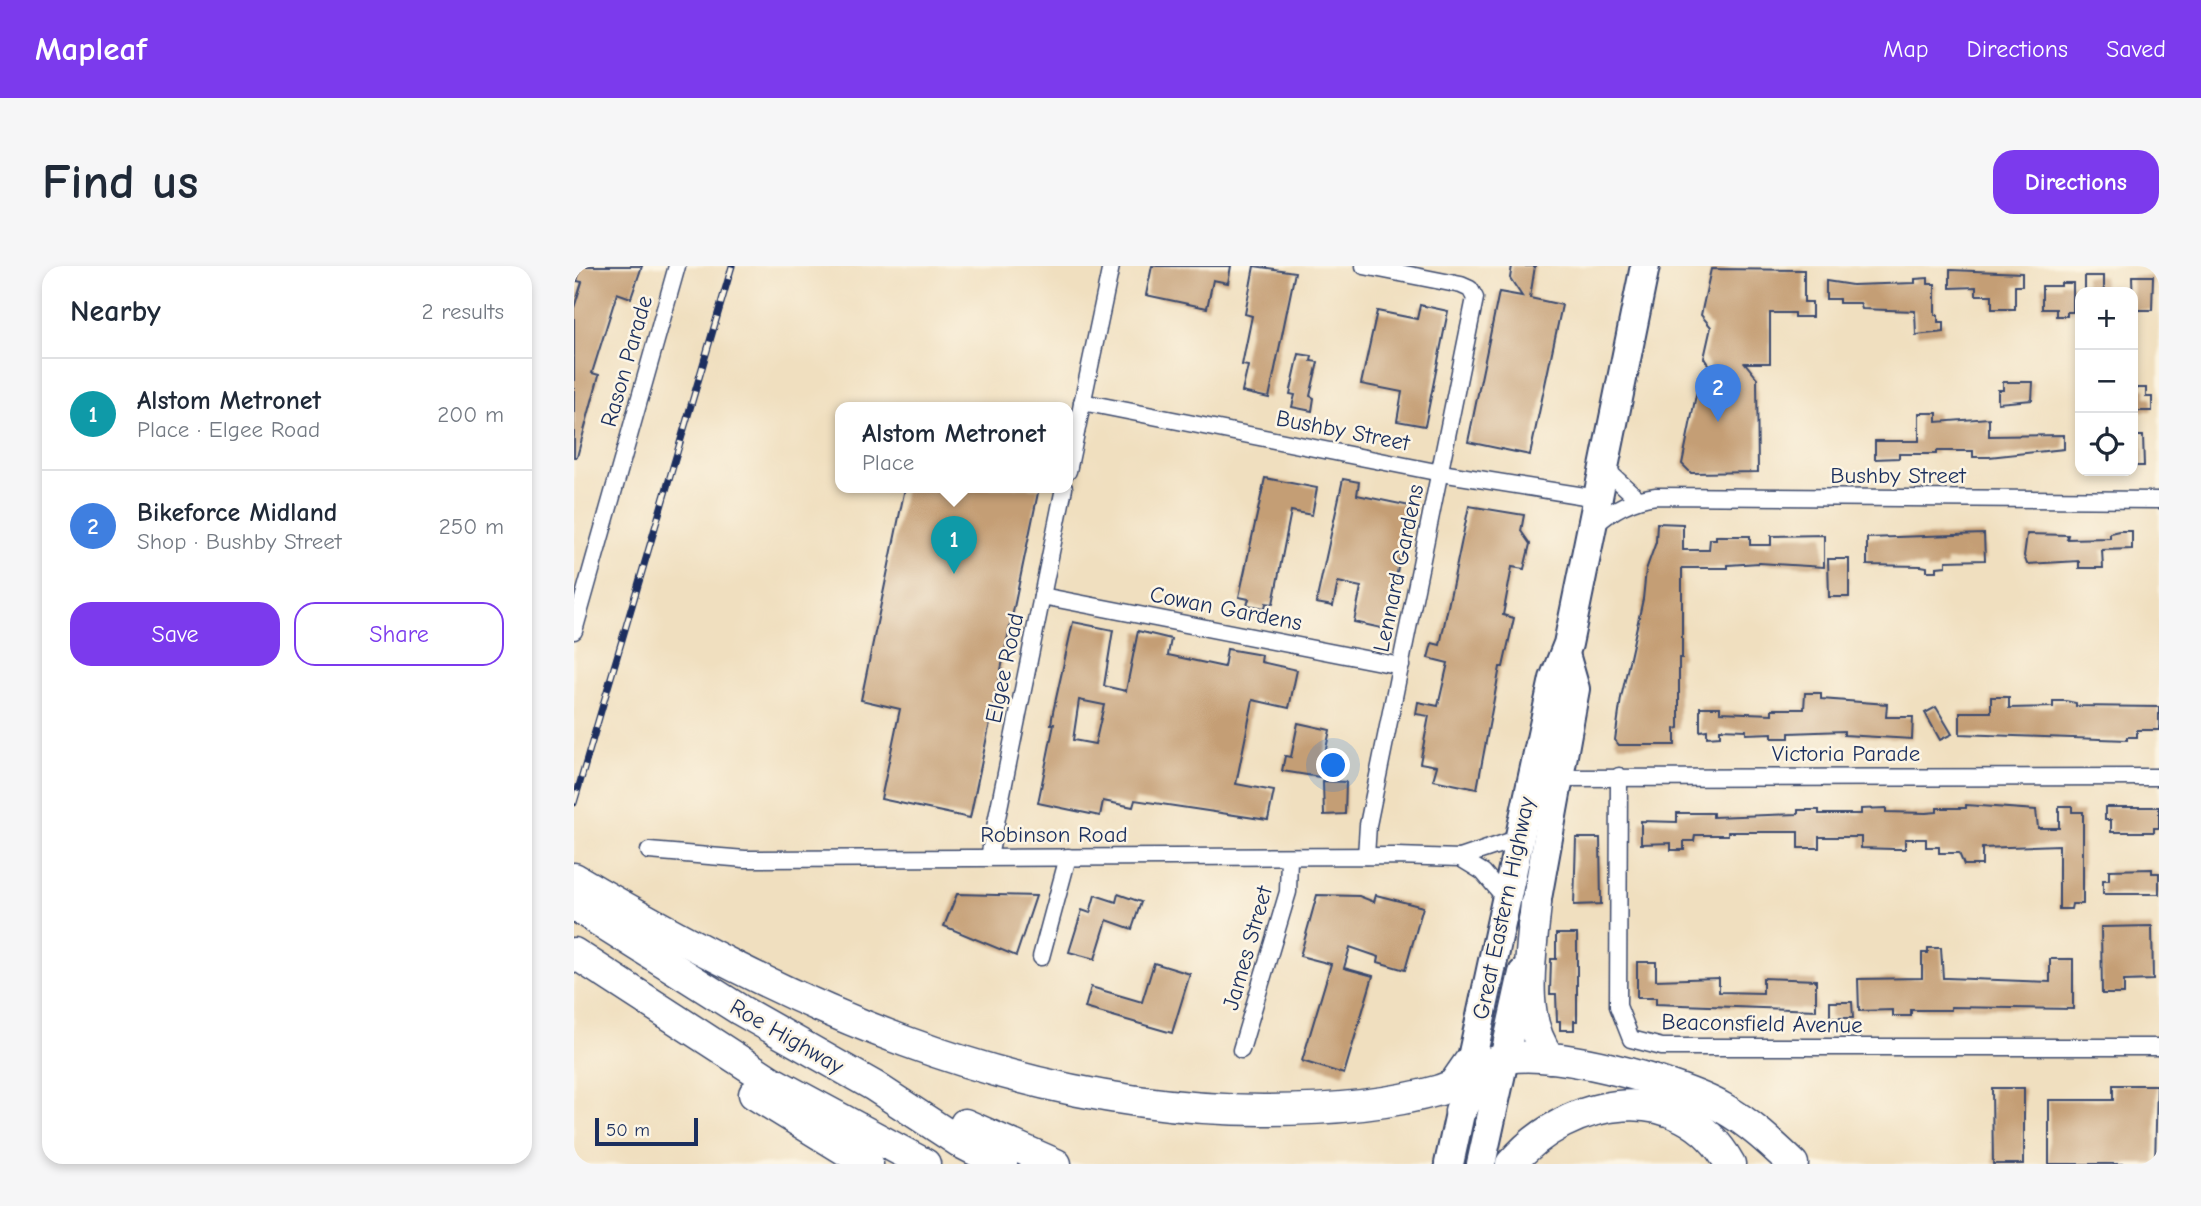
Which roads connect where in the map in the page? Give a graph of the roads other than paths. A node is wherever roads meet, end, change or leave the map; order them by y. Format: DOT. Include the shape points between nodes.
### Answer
graph roads {
  1 [pos="677,266"];
  2 [pos="1111,266"];
  3 [pos="1364,266"];
  4 [pos="1645,266"];
  5 [pos="1082,402"];
  6 [pos="1073,446"];
  7 [pos="1606,457"];
  8 [pos="1441,473"];
  9 [pos="1063,493"];
  10 [pos="1597,498"];
  11 [pos="1637,498"];
  12 [pos="2159,500"];
  13 [pos="1591,528"];
  14 [pos="1042,596"];
  15 [pos="574,631"];
  16 [pos="1401,666"];
  17 [pos="1619,776"];
  18 [pos="2159,777"];
  19 [pos="1545,778"];
  20 [pos="1519,838"];
  21 [pos="649,851"];
  22 [pos="1366,856"];
  23 [pos="989,857"];
  24 [pos="1068,857"];
  25 [pos="1289,857"];
  26 [pos="1460,858"];
  27 [pos="574,878"];
  28 [pos="1506,899"];
  29 [pos="1536,902"];
  30 [pos="574,905"];
  31 [pos="643,934"];
  32 [pos="574,953"];
  33 [pos="1041,957"];
  34 [pos="574,967"];
  35 [pos="624,998"];
  36 [pos="2159,1047"];
  37 [pos="1241,1050"];
  38 [pos="1507,1058"];
  39 [pos="1550,1058"];
  40 [pos="1469,1062"];
  41 [pos="874,1086"];
  42 [pos="1460,1111"];
  43 [pos="868,1164"];
  44 [pos="925,1164"];
  45 [pos="1002,1164"];
  46 [pos="1056,1164"];
  47 [pos="1449,1164"];
  48 [pos="1481,1164"];
  49 [pos="1511,1164"];
  50 [pos="1730,1164"];
  51 [pos="1793,1164"];
  1 -- 15 [label="street, Rason Parade"];
  2 -- 5 [label="street"];
  3 -- 8 [label="street, Lennard Gardens" via="1470,289 1475,298"];
  4 -- 7 [label="highway, Great Eastern Highway"];
  5 -- 6 [label="street"];
  5 -- 8 [label="street, Bushby Street"];
  7 -- 10 [label="highway, Great Eastern Highway"];
  7 -- 11 [label="street" via="1612,475"];
  8 -- 10 [label="street, Bushby Street"];
  8 -- 16 [label="street, Lennard Gardens"];
  9 -- 14 [label="street, Elgee Road"];
  10 -- 13 [label="highway, Great Eastern Highway"];
  11 -- 12 [label="street, Bushby Street"];
  11 -- 13 [label="street, Bushby Street"];
  13 -- 19 [label="highway, Great Eastern Highway" via="1565,654 1554,679"];
  14 -- 16 [label="street, Cowan Gardens"];
  14 -- 23 [label="street, Elgee Road"];
  16 -- 22 [label="street, Lennard Gardens" via="1368,825"];
  17 -- 18 [label="street, Victoria Parade"];
  17 -- 19 [label="street, Victoria Parade"];
  17 -- 36 [label="street, Beaconsfield Avenue" via="1618,1006 1631,1039 1662,1047"];
  19 -- 20 [label="highway, Great Eastern Highway"];
  19 -- 29 [label="highway, Great Eastern Highway"];
  20 -- 26 [label="street, Robinson Road"];
  20 -- 28 [label="highway, Great Eastern Highway"];
  21 -- 23 [label="street, Robinson Road" via="745,859"];
  22 -- 25 [label="street, Robinson Road"];
  22 -- 26 [label="street, Robinson Road"];
  23 -- 24 [label="street, Robinson Road"];
  24 -- 25 [label="street, Robinson Road"];
  24 -- 33 [label="street"];
  25 -- 37 [label="street, James Street" via="1288,892"];
  26 -- 28 [label="street" via="1483,872"];
  27 -- 31 [label="highway"];
  28 -- 40 [label="highway, Great Eastern Highway"];
  29 -- 38 [label="highway, Great Eastern Highway"];
  29 -- 39 [label="highway" via="1531,1001 1539,1044"];
  30 -- 31 [label="highway, Roe Highway"];
  31 -- 40 [label="highway" via="859,1026 998,1071 1143,1104 1302,1110 1373,1102 1429,1094 1453,1085"];
  31 -- 41 [label="highway, Roe Highway" via="784,1037"];
  32 -- 35 [label="highway, Roe Highway"];
  34 -- 35 [label="highway"];
  35 -- 43 [label="highway" via="694,1056"];
  35 -- 44 [label="highway, Roe Highway"];
  38 -- 39 [label="highway"];
  38 -- 42 [label="highway" via="1490,1063 1480,1074"];
  38 -- 48 [label="highway, Great Eastern Highway"];
  39 -- 51 [label="highway" via="1689,1090 1755,1127"];
  40 -- 42 [label="highway, Great Eastern Highway"];
  41 -- 45 [label="highway, Roe Highway"];
  41 -- 46 [label="highway"];
  42 -- 47 [label="highway, Great Eastern Highway"];
  49 -- 50 [label="highway" via="1540,1135 1569,1119 1596,1109 1637,1105 1693,1123 1714,1141"];
}
